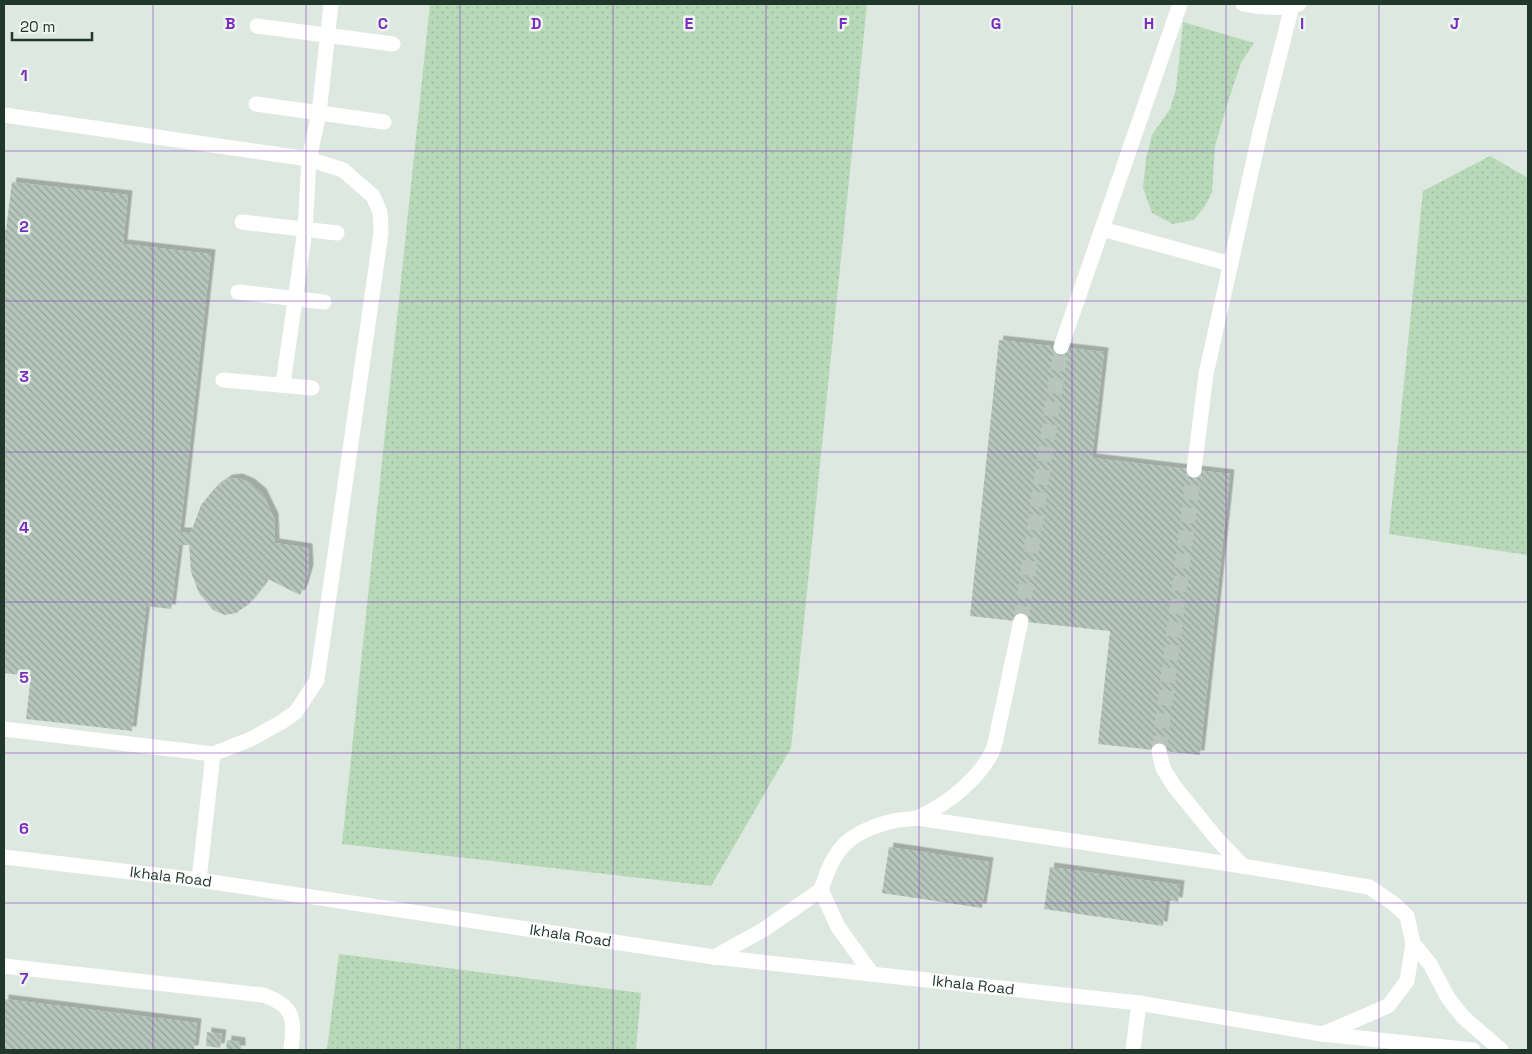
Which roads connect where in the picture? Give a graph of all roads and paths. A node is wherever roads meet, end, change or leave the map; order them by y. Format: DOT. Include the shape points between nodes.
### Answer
graph roads {
  1 [pos="331,4"];
  2 [pos="1180,4"];
  3 [pos="1243,4"];
  4 [pos="1296,5"];
  5 [pos="257,26"];
  6 [pos="328,35"];
  7 [pos="393,44"];
  8 [pos="256,104"];
  9 [pos="319,113"];
  10 [pos="4,115"];
  11 [pos="384,122"];
  12 [pos="310,159"];
  13 [pos="242,222"];
  14 [pos="1102,229"];
  15 [pos="305,230"];
  16 [pos="337,234"];
  17 [pos="1231,264"];
  18 [pos="238,292"];
  19 [pos="296,298"];
  20 [pos="324,302"];
  21 [pos="1061,347"];
  22 [pos="224,380"];
  23 [pos="283,384"];
  24 [pos="312,388"];
  25 [pos="1194,470"];
  26 [pos="1021,621"];
  27 [pos="4,729"];
  28 [pos="1159,751"];
  29 [pos="213,754"];
  30 [pos="917,818"];
  31 [pos="4,857"];
  32 [pos="1244,866"];
  33 [pos="199,880"];
  34 [pos="821,890"];
  35 [pos="1413,943"];
  36 [pos="714,957"];
  37 [pos="4,966"];
  38 [pos="872,974"];
  39 [pos="1139,1003"];
  40 [pos="1322,1034"];
  41 [pos="291,1050"];
  42 [pos="1133,1050"];
  43 [pos="1473,1050"];
  44 [pos="1501,1050"];
  1 -- 6 [label="street"];
  2 -- 14 [label="street"];
  3 -- 4 [label="street" via="1255,7"];
  4 -- 17 [label="street" via="1261,128"];
  5 -- 6 [label="street"];
  6 -- 7 [label="street"];
  6 -- 9 [label="street"];
  8 -- 9 [label="street"];
  9 -- 11 [label="street"];
  9 -- 12 [label="street"];
  10 -- 12 [label="street"];
  12 -- 15 [label="street"];
  12 -- 29 [label="street" via="343,170 373,196 380,212 381,233 316,680 296,712 251,739"];
  13 -- 15 [label="street"];
  14 -- 17 [label="street"];
  14 -- 21 [label="street"];
  15 -- 16 [label="street"];
  15 -- 19 [label="street"];
  17 -- 25 [label="street" via="1206,374"];
  18 -- 19 [label="street"];
  19 -- 20 [label="street"];
  19 -- 23 [label="street"];
  22 -- 23 [label="street"];
  23 -- 24 [label="street"];
  26 -- 30 [label="street" via="992,752 962,789"];
  27 -- 29 [label="street"];
  28 -- 32 [label="street" via="1163,768 1174,786 1217,839"];
  29 -- 33 [label="street"];
  30 -- 32 [label="street"];
  30 -- 34 [label="street" via="868,828 845,842 833,859"];
  31 -- 33 [label="street, Ikhala Road"];
  32 -- 35 [label="street" via="1369,887 1407,916"];
  33 -- 36 [label="street, Ikhala Road"];
  34 -- 36 [label="street" via="763,930"];
  34 -- 38 [label="street" via="838,927"];
  35 -- 40 [label="street" via="1408,981 1388,1006"];
  35 -- 44 [label="street" via="1463,1017"];
  36 -- 38 [label="street, Ikhala Road"];
  37 -- 41 [label="street" via="263,995 277,1000 292,1016"];
  38 -- 39 [label="street, Ikhala Road"];
  39 -- 40 [label="street, Ikhala Road"];
  39 -- 42 [label="street"];
  40 -- 43 [label="street, Ikhala Road"];
}
